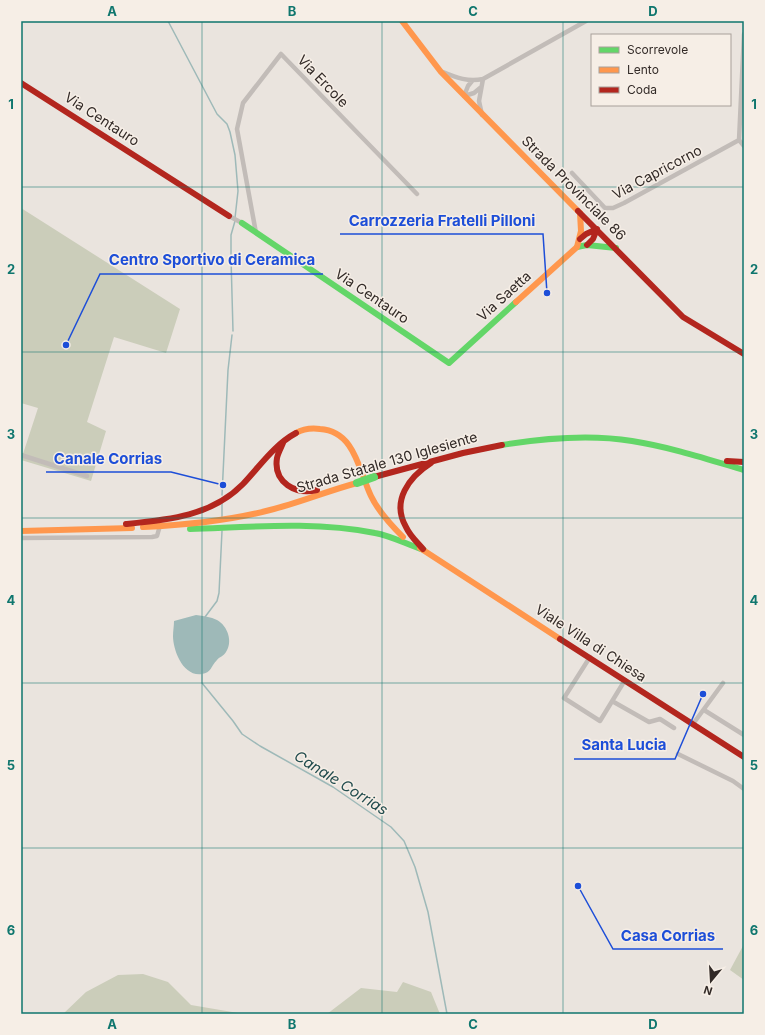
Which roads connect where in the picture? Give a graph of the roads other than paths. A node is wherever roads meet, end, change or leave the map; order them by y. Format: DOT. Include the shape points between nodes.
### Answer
graph roads {
  1 [pos="402,21"];
  2 [pos="586,21"];
  3 [pos="744,34"];
  4 [pos="441,72"];
  5 [pos="483,79"];
  6 [pos="472,81"];
  7 [pos="21,83"];
  8 [pos="480,88"];
  9 [pos="464,96"];
  10 [pos="482,115"];
  11 [pos="739,140"];
  12 [pos="744,146"];
  13 [pos="572,173"];
  14 [pos="417,194"];
  15 [pos="580,213"];
  16 [pos="229,216"];
  17 [pos="242,224"];
  18 [pos="597,229"];
  19 [pos="256,232"];
  20 [pos="580,239"];
  21 [pos="587,245"];
  22 [pos="577,247"];
  23 [pos="616,248"];
  24 [pos="744,354"];
  25 [pos="449,363"];
  26 [pos="283,441"];
  27 [pos="21,455"];
  28 [pos="689,455"];
  29 [pos="744,462"];
  30 [pos="425,464"];
  31 [pos="744,470"];
  32 [pos="744,474"];
  33 [pos="87,476"];
  34 [pos="356,483"];
  35 [pos="126,524"];
  36 [pos="219,524"];
  37 [pos="179,525"];
  38 [pos="21,526"];
  39 [pos="159,529"];
  40 [pos="105,530"];
  41 [pos="21,531"];
  42 [pos="21,538"];
  43 [pos="424,550"];
  44 [pos="590,657"];
  45 [pos="625,680"];
  46 [pos="723,683"];
  47 [pos="612,701"];
  48 [pos="704,710"];
  49 [pos="693,724"];
  50 [pos="674,728"];
  51 [pos="744,735"];
  52 [pos="678,754"];
  53 [pos="744,757"];
  54 [pos="744,789"];
  1 -- 4 [label="main road, Strada Provinciale 86"];
  2 -- 5 [label="street"];
  3 -- 11 [label="street"];
  4 -- 6 [label="street"];
  4 -- 9 [label="main road, Strada Provinciale 86"];
  5 -- 6 [label="street"];
  5 -- 8 [label="street"];
  6 -- 9 [label="street"];
  7 -- 16 [label="main road, Via Centauro"];
  8 -- 9 [label="street"];
  8 -- 10 [label="street"];
  9 -- 10 [label="main road, Strada Provinciale 86"];
  10 -- 15 [label="main road, Strada Provinciale 86"];
  11 -- 12 [label="street"];
  11 -- 13 [label="street, Via Capricorno" via="613,208 605,208"];
  14 -- 19 [label="street, Via Ercole" via="281,54 243,103 237,129"];
  15 -- 18 [label="main road, Strada Provinciale 86"];
  15 -- 20 [label="main road, Via Saetta"];
  16 -- 17 [label="street"];
  17 -- 19 [label="main road, Via Centauro"];
  18 -- 20 [label="main road"];
  18 -- 21 [label="main road"];
  18 -- 23 [label="main road, Strada Provinciale 86"];
  19 -- 25 [label="main road, Via Centauro"];
  20 -- 22 [label="main road, Via Saetta"];
  21 -- 22 [label="main road"];
  21 -- 23 [label="main road"];
  22 -- 25 [label="main road, Via Saetta"];
  23 -- 24 [label="main road, Strada Provinciale 86" via="683,317"];
  26 -- 34 [label="main road" via="277,457 278,472 283,481 294,490 308,492"];
  26 -- 35 [label="main road" via="245,482 219,502 187,516"];
  26 -- 43 [label="main road" via="294,433 309,428 326,429 341,436 348,443 371,496 385,518 403,537"];
  27 -- 33 [label="street"];
  28 -- 29 [label="main road"];
  28 -- 30 [label="main road, Strada Statale 130 Iglesiente" via="614,439 558,437 505,443"];
  28 -- 31 [label="main road, Strada Statale 130 Iglesiente"];
  28 -- 32 [label="main road"];
  30 -- 34 [label="main road, Strada Statale 130 Iglesiente, bridge"];
  30 -- 43 [label="main road" via="414,475 401,500 402,522"];
  34 -- 36 [label="main road, Strada Statale 130 Iglesiente"];
  35 -- 37 [label="main road, Strada Statale 130 Iglesiente"];
  35 -- 38 [label="main road, Strada Statale 130 Iglesiente"];
  36 -- 37 [label="main road, Strada Statale 130 Iglesiente"];
  36 -- 39 [label="main road"];
  36 -- 43 [label="main road" via="233,528 310,526 350,529 377,533"];
  37 -- 40 [label="main road, Strada Statale 130 Iglesiente"];
  39 -- 40 [label="main road"];
  39 -- 42 [label="street" via="157,536 152,537"];
  40 -- 41 [label="main road, Strada Statale 130 Iglesiente"];
  43 -- 44 [label="main road, Viale Villa di Chiesa"];
  44 -- 45 [label="main road, Viale Villa di Chiesa"];
  44 -- 47 [label="street" via="564,698 600,721"];
  45 -- 47 [label="street"];
  45 -- 49 [label="main road, Viale Villa di Chiesa"];
  46 -- 48 [label="street"];
  47 -- 50 [label="street" via="649,722 660,719"];
  48 -- 49 [label="street"];
  48 -- 51 [label="street"];
  49 -- 53 [label="main road, Viale Villa di Chiesa"];
  52 -- 54 [label="street"];
}
